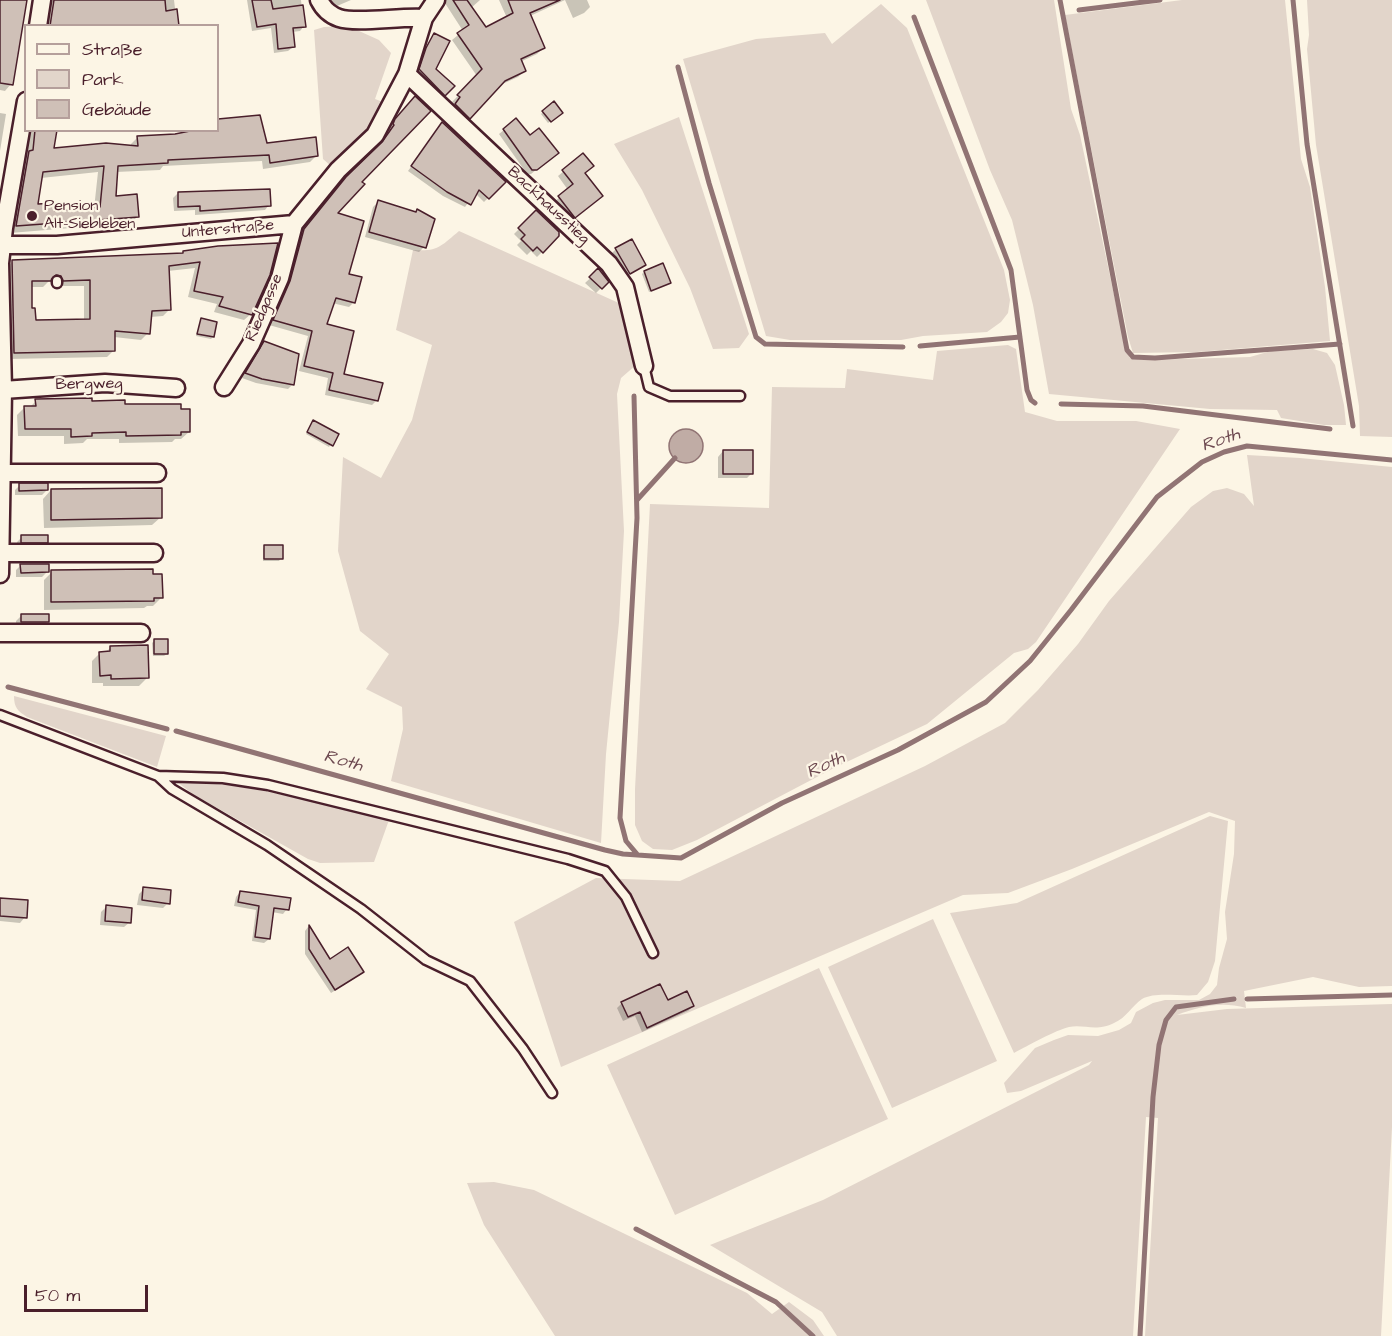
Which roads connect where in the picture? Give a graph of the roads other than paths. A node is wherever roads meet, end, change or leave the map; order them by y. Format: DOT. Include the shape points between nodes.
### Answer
graph roads {
  1 [pos="42,0"];
  2 [pos="319,0"];
  3 [pos="436,0"];
  4 [pos="424,18"];
  5 [pos="38,24"];
  6 [pos="407,74"];
  7 [pos="24,113"];
  8 [pos="294,224"];
  9 [pos="1,245"];
  10 [pos="644,366"];
  11 [pos="224,387"];
  12 [pos="176,388"];
  13 [pos="3,390"];
  14 [pos="740,396"];
  15 [pos="2,473"];
  16 [pos="157,473"];
  17 [pos="1,553"];
  18 [pos="154,554"];
  19 [pos="0,574"];
  20 [pos="0,633"];
  21 [pos="141,633"];
  22 [pos="0,715"];
  23 [pos="158,776"];
  24 [pos="653,952"];
  25 [pos="552,1093"];
  1 -- 5 [label="street"];
  2 -- 4 [label="street" via="328,12 350,20"];
  3 -- 4 [label="street, Unterstraße"];
  4 -- 6 [label="street, Unterstraße"];
  6 -- 8 [label="street, Unterstraße" via="375,135 338,170"];
  6 -- 10 [label="street, Backhausstieg" via="609,264 625,287"];
  7 -- 9 [label="street"];
  8 -- 9 [label="street, Unterstraße" via="57,245"];
  8 -- 11 [label="street, Riedgasse" via="280,278 251,344"];
  9 -- 13 [label="street"];
  10 -- 14 [label="lane" via="650,387 670,396"];
  12 -- 13 [label="street, Bergweg" via="105,383"];
  13 -- 15 [label="street"];
  15 -- 16 [label="street"];
  15 -- 17 [label="street"];
  17 -- 18 [label="street"];
  17 -- 19 [label="street"];
  20 -- 21 [label="street"];
  22 -- 23 [label="lane"];
  23 -- 24 [label="lane" via="223,778 268,785 605,871 626,897"];
  23 -- 25 [label="lane" via="172,789 267,845 361,909 426,960 470,981"];
}
